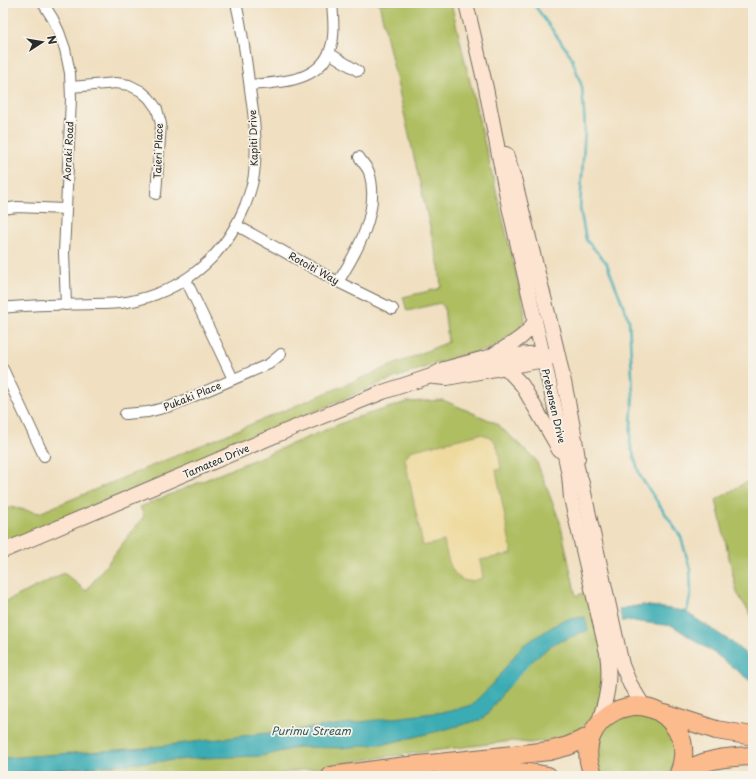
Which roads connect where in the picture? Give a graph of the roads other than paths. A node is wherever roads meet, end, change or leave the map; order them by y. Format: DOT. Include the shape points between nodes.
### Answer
graph roads {
  1 [pos="43,3"];
  2 [pos="236,3"];
  3 [pos="332,3"];
  4 [pos="466,3"];
  5 [pos="329,54"];
  6 [pos="358,71"];
  7 [pos="250,85"];
  8 [pos="71,87"];
  9 [pos="486,88"];
  10 [pos="359,157"];
  11 [pos="515,182"];
  12 [pos="156,194"];
  13 [pos="3,209"];
  14 [pos="65,210"];
  15 [pos="236,225"];
  16 [pos="186,280"];
  17 [pos="338,282"];
  18 [pos="66,305"];
  19 [pos="3,308"];
  20 [pos="393,309"];
  21 [pos="535,320"];
  22 [pos="282,354"];
  23 [pos="543,355"];
  24 [pos="489,357"];
  25 [pos="505,367"];
  26 [pos="3,369"];
  27 [pos="431,376"];
  28 [pos="233,379"];
  29 [pos="126,414"];
  30 [pos="44,456"];
  31 [pos="568,475"];
  32 [pos="582,488"];
  33 [pos="3,551"];
  34 [pos="644,707"];
  35 [pos="661,712"];
  36 [pos="594,730"];
  37 [pos="753,736"];
  38 [pos="753,756"];
  39 [pos="678,775"];
  40 [pos="331,776"];
  41 [pos="404,776"];
  42 [pos="548,776"];
  43 [pos="594,776"];
  1 -- 8 [label="street, Aoraki Road" via="53,19 65,49"];
  2 -- 7 [label="street, Kapiti Drive" via="245,43"];
  3 -- 5 [label="street" via="333,35"];
  4 -- 9 [label="main road, Prebensen Drive"];
  5 -- 6 [label="street"];
  5 -- 7 [label="street" via="319,67 301,78"];
  7 -- 15 [label="street, Kapiti Drive" via="254,175 250,194"];
  8 -- 12 [label="street, Taieri Place" via="116,83 129,85 149,98 157,109 161,124"];
  8 -- 14 [label="street, Aoraki Road"];
  9 -- 11 [label="main road, Prebensen Drive"];
  9 -- 21 [label="main road, Prebensen Drive" via="508,202"];
  10 -- 17 [label="street" via="369,171 372,186 370,215 363,238"];
  11 -- 23 [label="main road" via="546,344"];
  11 -- 32 [label="main road, Prebensen Drive" via="559,362 574,433"];
  13 -- 14 [label="street" via="17,207"];
  14 -- 18 [label="street, Aoraki Road"];
  15 -- 16 [label="street, Kapiti Drive" via="216,254"];
  15 -- 17 [label="street, Rotoiti Way"];
  16 -- 18 [label="street, Kapiti Drive" via="146,298 126,302"];
  16 -- 28 [label="street, Pukaki Place"];
  17 -- 20 [label="street, Rotoiti Way"];
  18 -- 19 [label="street, Kapiti Drive"];
  21 -- 23 [label="main road, Prebensen Drive"];
  21 -- 24 [label="main road" via="531,328 520,338"];
  22 -- 28 [label="street, Pukaki Place" via="269,364"];
  23 -- 24 [label="main road, Tamatea Drive"];
  23 -- 25 [label="main road, Tamatea Drive" via="536,362"];
  23 -- 31 [label="main road, Prebensen Drive"];
  23 -- 32 [label="main road" via="550,360 554,373"];
  24 -- 27 [label="main road, Tamatea Drive" via="444,369"];
  25 -- 27 [label="main road, Tamatea Drive" via="447,378"];
  25 -- 31 [label="main road" via="522,385 556,442"];
  26 -- 30 [label="street"];
  27 -- 33 [label="main road, Tamatea Drive" via="383,392 286,431"];
  28 -- 29 [label="street, Pukaki Place" via="160,409"];
  31 -- 36 [label="main road, Prebensen Drive" via="608,661 608,691"];
  32 -- 34 [label="main road, Prebensen Drive" via="622,664"];
  34 -- 35 [label="highway"];
  34 -- 36 [label="highway" via="624,707 610,714"];
  35 -- 37 [label="highway" via="716,730"];
  35 -- 39 [label="highway" via="674,725 682,740 683,760"];
  36 -- 40 [label="highway" via="568,746 549,751"];
  36 -- 43 [label="highway" via="588,755"];
  38 -- 39 [label="highway" via="699,763"];
  41 -- 42 [label="highway" via="484,771"];
}
